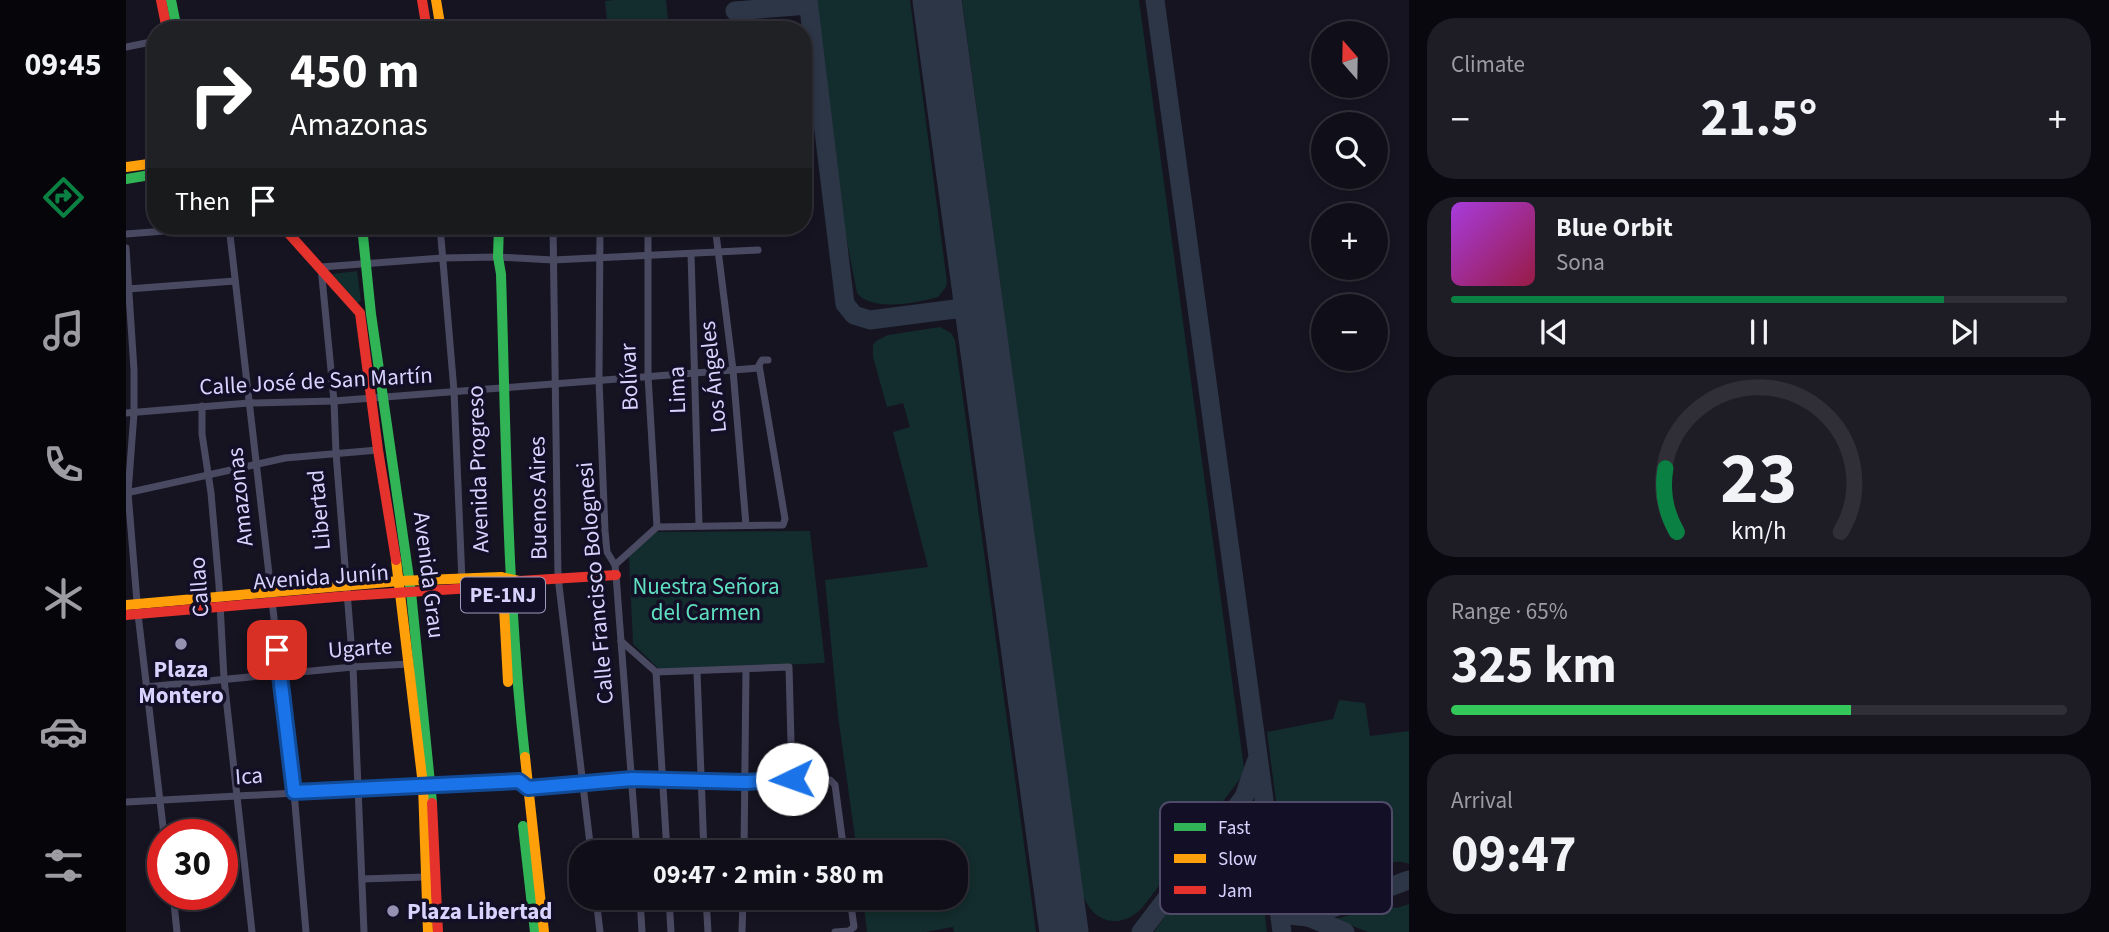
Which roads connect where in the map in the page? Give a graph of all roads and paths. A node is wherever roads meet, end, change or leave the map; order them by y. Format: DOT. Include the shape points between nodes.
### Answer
graph roads {
  1 [pos="161,0"];
  2 [pos="171,0"];
  3 [pos="422,0"];
  4 [pos="436,0"];
  5 [pos="165,21"];
  6 [pos="175,21"];
  7 [pos="426,21"];
  8 [pos="440,21"];
  9 [pos="147,43"];
  10 [pos="126,47"];
  11 [pos="147,164"];
  12 [pos="126,167"];
  13 [pos="147,176"];
  14 [pos="126,179"];
  15 [pos="147,232"];
  16 [pos="126,234"];
  17 [pos="230,235"];
  18 [pos="291,235"];
  19 [pos="363,235"];
  20 [pos="441,235"];
  21 [pos="499,235"];
  22 [pos="553,235"];
  23 [pos="600,235"];
  24 [pos="648,235"];
  25 [pos="716,235"];
  26 [pos="126,248"];
  27 [pos="758,250"];
  28 [pos="717,253"];
  29 [pos="691,254"];
  30 [pos="648,256"];
  31 [pos="498,257"];
  32 [pos="601,257"];
  33 [pos="442,258"];
  34 [pos="553,260"];
  35 [pos="366,262"];
  36 [pos="321,267"];
  37 [pos="235,281"];
  38 [pos="128,288"];
  39 [pos="768,360"];
  40 [pos="760,368"];
  41 [pos="130,370"];
  42 [pos="733,370"];
  43 [pos="696,373"];
  44 [pos="648,376"];
  45 [pos="599,380"];
  46 [pos="555,384"];
  47 [pos="501,388"];
  48 [pos="454,391"];
  49 [pos="383,397"];
  50 [pos="371,398"];
  51 [pos="334,401"];
  52 [pos="249,403"];
  53 [pos="201,406"];
  54 [pos="130,413"];
  55 [pos="378,450"];
  56 [pos="336,453"];
  57 [pos="255,463"];
  58 [pos="207,475"];
  59 [pos="127,493"];
  60 [pos="699,525"];
  61 [pos="746,525"];
  62 [pos="657,527"];
  63 [pos="616,570"];
  64 [pos="558,578"];
  65 [pos="509,581"];
  66 [pos="462,583"];
  67 [pos="406,587"];
  68 [pos="347,591"];
  69 [pos="271,597"];
  70 [pos="220,602"];
  71 [pos="132,610"];
  72 [pos="620,640"];
  73 [pos="409,664"];
  74 [pos="353,667"];
  75 [pos="746,669"];
  76 [pos="656,672"];
  77 [pos="697,672"];
  78 [pos="280,673"];
  79 [pos="224,680"];
  80 [pos="145,687"];
  81 [pos="632,779"];
  82 [pos="792,779"];
  83 [pos="662,780"];
  84 [pos="700,781"];
  85 [pos="746,782"];
  86 [pos="582,783"];
  87 [pos="427,785"];
  88 [pos="523,785"];
  89 [pos="359,788"];
  90 [pos="294,792"];
  91 [pos="236,797"];
  92 [pos="159,800"];
  93 [pos="126,802"];
  94 [pos="162,819"];
  95 [pos="589,840"];
  96 [pos="636,840"];
  97 [pos="666,840"];
  98 [pos="703,840"];
  99 [pos="744,840"];
  100 [pos="842,840"];
  101 [pos="425,877"];
  102 [pos="362,879"];
  103 [pos="175,910"];
  104 [pos="597,910"];
  105 [pos="641,910"];
  106 [pos="670,910"];
  107 [pos="707,910"];
  108 [pos="743,910"];
  109 [pos="852,910"];
  110 [pos="177,932"];
  111 [pos="252,932"];
  112 [pos="306,932"];
  113 [pos="365,932"];
  114 [pos="428,932"];
  115 [pos="438,932"];
  116 [pos="535,932"];
  117 [pos="544,932"];
  118 [pos="600,932"];
  119 [pos="642,932"];
  120 [pos="671,932"];
  121 [pos="708,932"];
  122 [pos="742,932"];
  123 [pos="835,932"];
  1 -- 5 [label="street"];
  2 -- 6 [label="street"];
  3 -- 7 [label="street"];
  4 -- 8 [label="street"];
  9 -- 10 [label="street"];
  11 -- 12 [label="street"];
  13 -- 14 [label="street"];
  15 -- 16 [label="street"];
  17 -- 37 [label="street, Amazonas"];
  18 -- 36 [label="street"];
  19 -- 35 [label="street, Avenida Grau"];
  20 -- 33 [label="street"];
  21 -- 31 [label="street, Avenida Progreso / PE-1NJ"];
  22 -- 34 [label="street, Buenos Aires"];
  23 -- 32 [label="street, Calle Francisco Bolognesi"];
  24 -- 30 [label="street, Bolívar"];
  25 -- 28 [label="street, Los Ángeles"];
  26 -- 38 [label="street"];
  27 -- 28 [label="street"];
  28 -- 29 [label="street"];
  28 -- 42 [label="street, Los Ángeles"];
  29 -- 30 [label="street"];
  29 -- 43 [label="street, Lima"];
  30 -- 32 [label="street"];
  30 -- 44 [label="street, Bolívar"];
  31 -- 33 [label="street"];
  31 -- 34 [label="street"];
  31 -- 47 [label="street, Avenida Progreso / PE-1NJ" via="493,271"];
  32 -- 34 [label="street"];
  32 -- 45 [label="street, Calle Francisco Bolognesi"];
  33 -- 35 [label="street"];
  33 -- 48 [label="street"];
  34 -- 46 [label="street, Buenos Aires"];
  35 -- 36 [label="street"];
  35 -- 49 [label="street, Avenida Grau"];
  36 -- 50 [label="street, Avenida Grau" via="360,313"];
  36 -- 51 [label="street, Libertad"];
  37 -- 38 [label="street"];
  37 -- 52 [label="street, Amazonas"];
  38 -- 41 [label="street"];
  39 -- 40 [label="street" via="760,361"];
  40 -- 42 [label="street, Calle José de San Martín"];
  40 -- 61 [label="street" via="785,519 783,525"];
  41 -- 54 [label="street"];
  42 -- 43 [label="street, Calle José de San Martín"];
  42 -- 61 [label="street, Los Ángeles"];
  43 -- 44 [label="street, Calle José de San Martín"];
  43 -- 60 [label="street, Lima"];
  44 -- 45 [label="street, Calle José de San Martín"];
  44 -- 62 [label="street, Bolívar"];
  45 -- 46 [label="street, Calle José de San Martín"];
  45 -- 63 [label="street, Calle Francisco Bolognesi" via="607,552"];
  46 -- 47 [label="street, Calle José de San Martín"];
  46 -- 64 [label="street, Buenos Aires"];
  47 -- 48 [label="street, Calle José de San Martín"];
  47 -- 65 [label="street, Avenida Progreso / PE-1NJ"];
  48 -- 49 [label="street, Calle José de San Martín"];
  48 -- 66 [label="street"];
  49 -- 50 [label="street, Calle José de San Martín"];
  49 -- 67 [label="street, Avenida Grau"];
  50 -- 51 [label="street, Calle José de San Martín"];
  50 -- 55 [label="street, Avenida Grau"];
  51 -- 52 [label="street, Calle José de San Martín"];
  51 -- 56 [label="street, Libertad"];
  52 -- 53 [label="street, Calle José de San Martín"];
  52 -- 57 [label="street, Amazonas"];
  53 -- 54 [label="street, Calle José de San Martín"];
  53 -- 58 [label="street, Callao"];
  54 -- 59 [label="street"];
  55 -- 56 [label="street"];
  55 -- 67 [label="street, Avenida Grau"];
  56 -- 57 [label="street"];
  56 -- 68 [label="street, Libertad"];
  57 -- 58 [label="street"];
  57 -- 69 [label="street, Amazonas"];
  58 -- 59 [label="street"];
  58 -- 70 [label="street, Callao"];
  59 -- 71 [label="street"];
  60 -- 61 [label="street"];
  60 -- 62 [label="street"];
  62 -- 63 [label="street"];
  63 -- 64 [label="street, Avenida Junín"];
  63 -- 72 [label="street, Calle Francisco Bolognesi"];
  64 -- 65 [label="street, Avenida Junín"];
  64 -- 86 [label="street, Buenos Aires"];
  65 -- 66 [label="street, Avenida Junín"];
  65 -- 88 [label="street, Avenida Progreso / PE-1NJ" via="508,681"];
  66 -- 67 [label="street, Avenida Junín"];
  67 -- 68 [label="street, Avenida Junín"];
  67 -- 73 [label="street, Avenida Grau"];
  67 -- 87 [label="street, Avenida Grau"];
  68 -- 69 [label="street, Avenida Junín"];
  68 -- 74 [label="street, Libertad"];
  69 -- 70 [label="street, Avenida Junín"];
  69 -- 78 [label="street, Amazonas"];
  70 -- 71 [label="street, Avenida Junín"];
  70 -- 79 [label="street, Callao"];
  71 -- 80 [label="street"];
  72 -- 76 [label="street"];
  72 -- 81 [label="street, Calle Francisco Bolognesi"];
  73 -- 74 [label="street, Ugarte"];
  73 -- 87 [label="street, Avenida Grau"];
  74 -- 78 [label="street, Ugarte"];
  74 -- 89 [label="street, Libertad"];
  75 -- 77 [label="street"];
  75 -- 82 [label="street" via="790,667"];
  75 -- 85 [label="street"];
  76 -- 77 [label="street"];
  76 -- 83 [label="street"];
  77 -- 84 [label="street"];
  78 -- 79 [label="street, Ugarte"];
  78 -- 90 [label="street, Amazonas"];
  79 -- 80 [label="street, Ugarte"];
  79 -- 91 [label="street, Callao"];
  80 -- 92 [label="street"];
  81 -- 83 [label="street, Ica"];
  81 -- 86 [label="street, Ica"];
  81 -- 96 [label="street, Calle Francisco Bolognesi"];
  82 -- 85 [label="street, Ica"];
  82 -- 100 [label="street, Ica" via="833,781"];
  83 -- 84 [label="street, Ica"];
  83 -- 97 [label="street"];
  84 -- 85 [label="street, Ica"];
  84 -- 98 [label="street"];
  85 -- 99 [label="street"];
  86 -- 88 [label="street, Ica"];
  86 -- 95 [label="street, Buenos Aires"];
  87 -- 88 [label="street, Ica"];
  87 -- 89 [label="street, Ica"];
  87 -- 101 [label="street, Avenida Grau"];
  87 -- 115 [label="street, Avenida Grau"];
  88 -- 116 [label="street, Avenida Progreso / PE-1NJ"];
  88 -- 117 [label="street, Avenida Progreso / PE-1NJ"];
  89 -- 90 [label="street, Ica"];
  89 -- 102 [label="street, Libertad"];
  90 -- 91 [label="street, Ica"];
  90 -- 112 [label="street, Amazonas"];
  91 -- 92 [label="street, Ica"];
  91 -- 111 [label="street, Callao"];
  92 -- 93 [label="street, Ica"];
  92 -- 94 [label="street"];
  101 -- 102 [label="street"];
  101 -- 114 [label="street, Avenida Grau"];
  102 -- 113 [label="street, Libertad"];
  103 -- 110 [label="street"];
  104 -- 118 [label="street"];
  105 -- 119 [label="street"];
  106 -- 120 [label="street"];
  107 -- 121 [label="street"];
  108 -- 122 [label="street"];
  109 -- 123 [label="street" via="853,930"];
}
